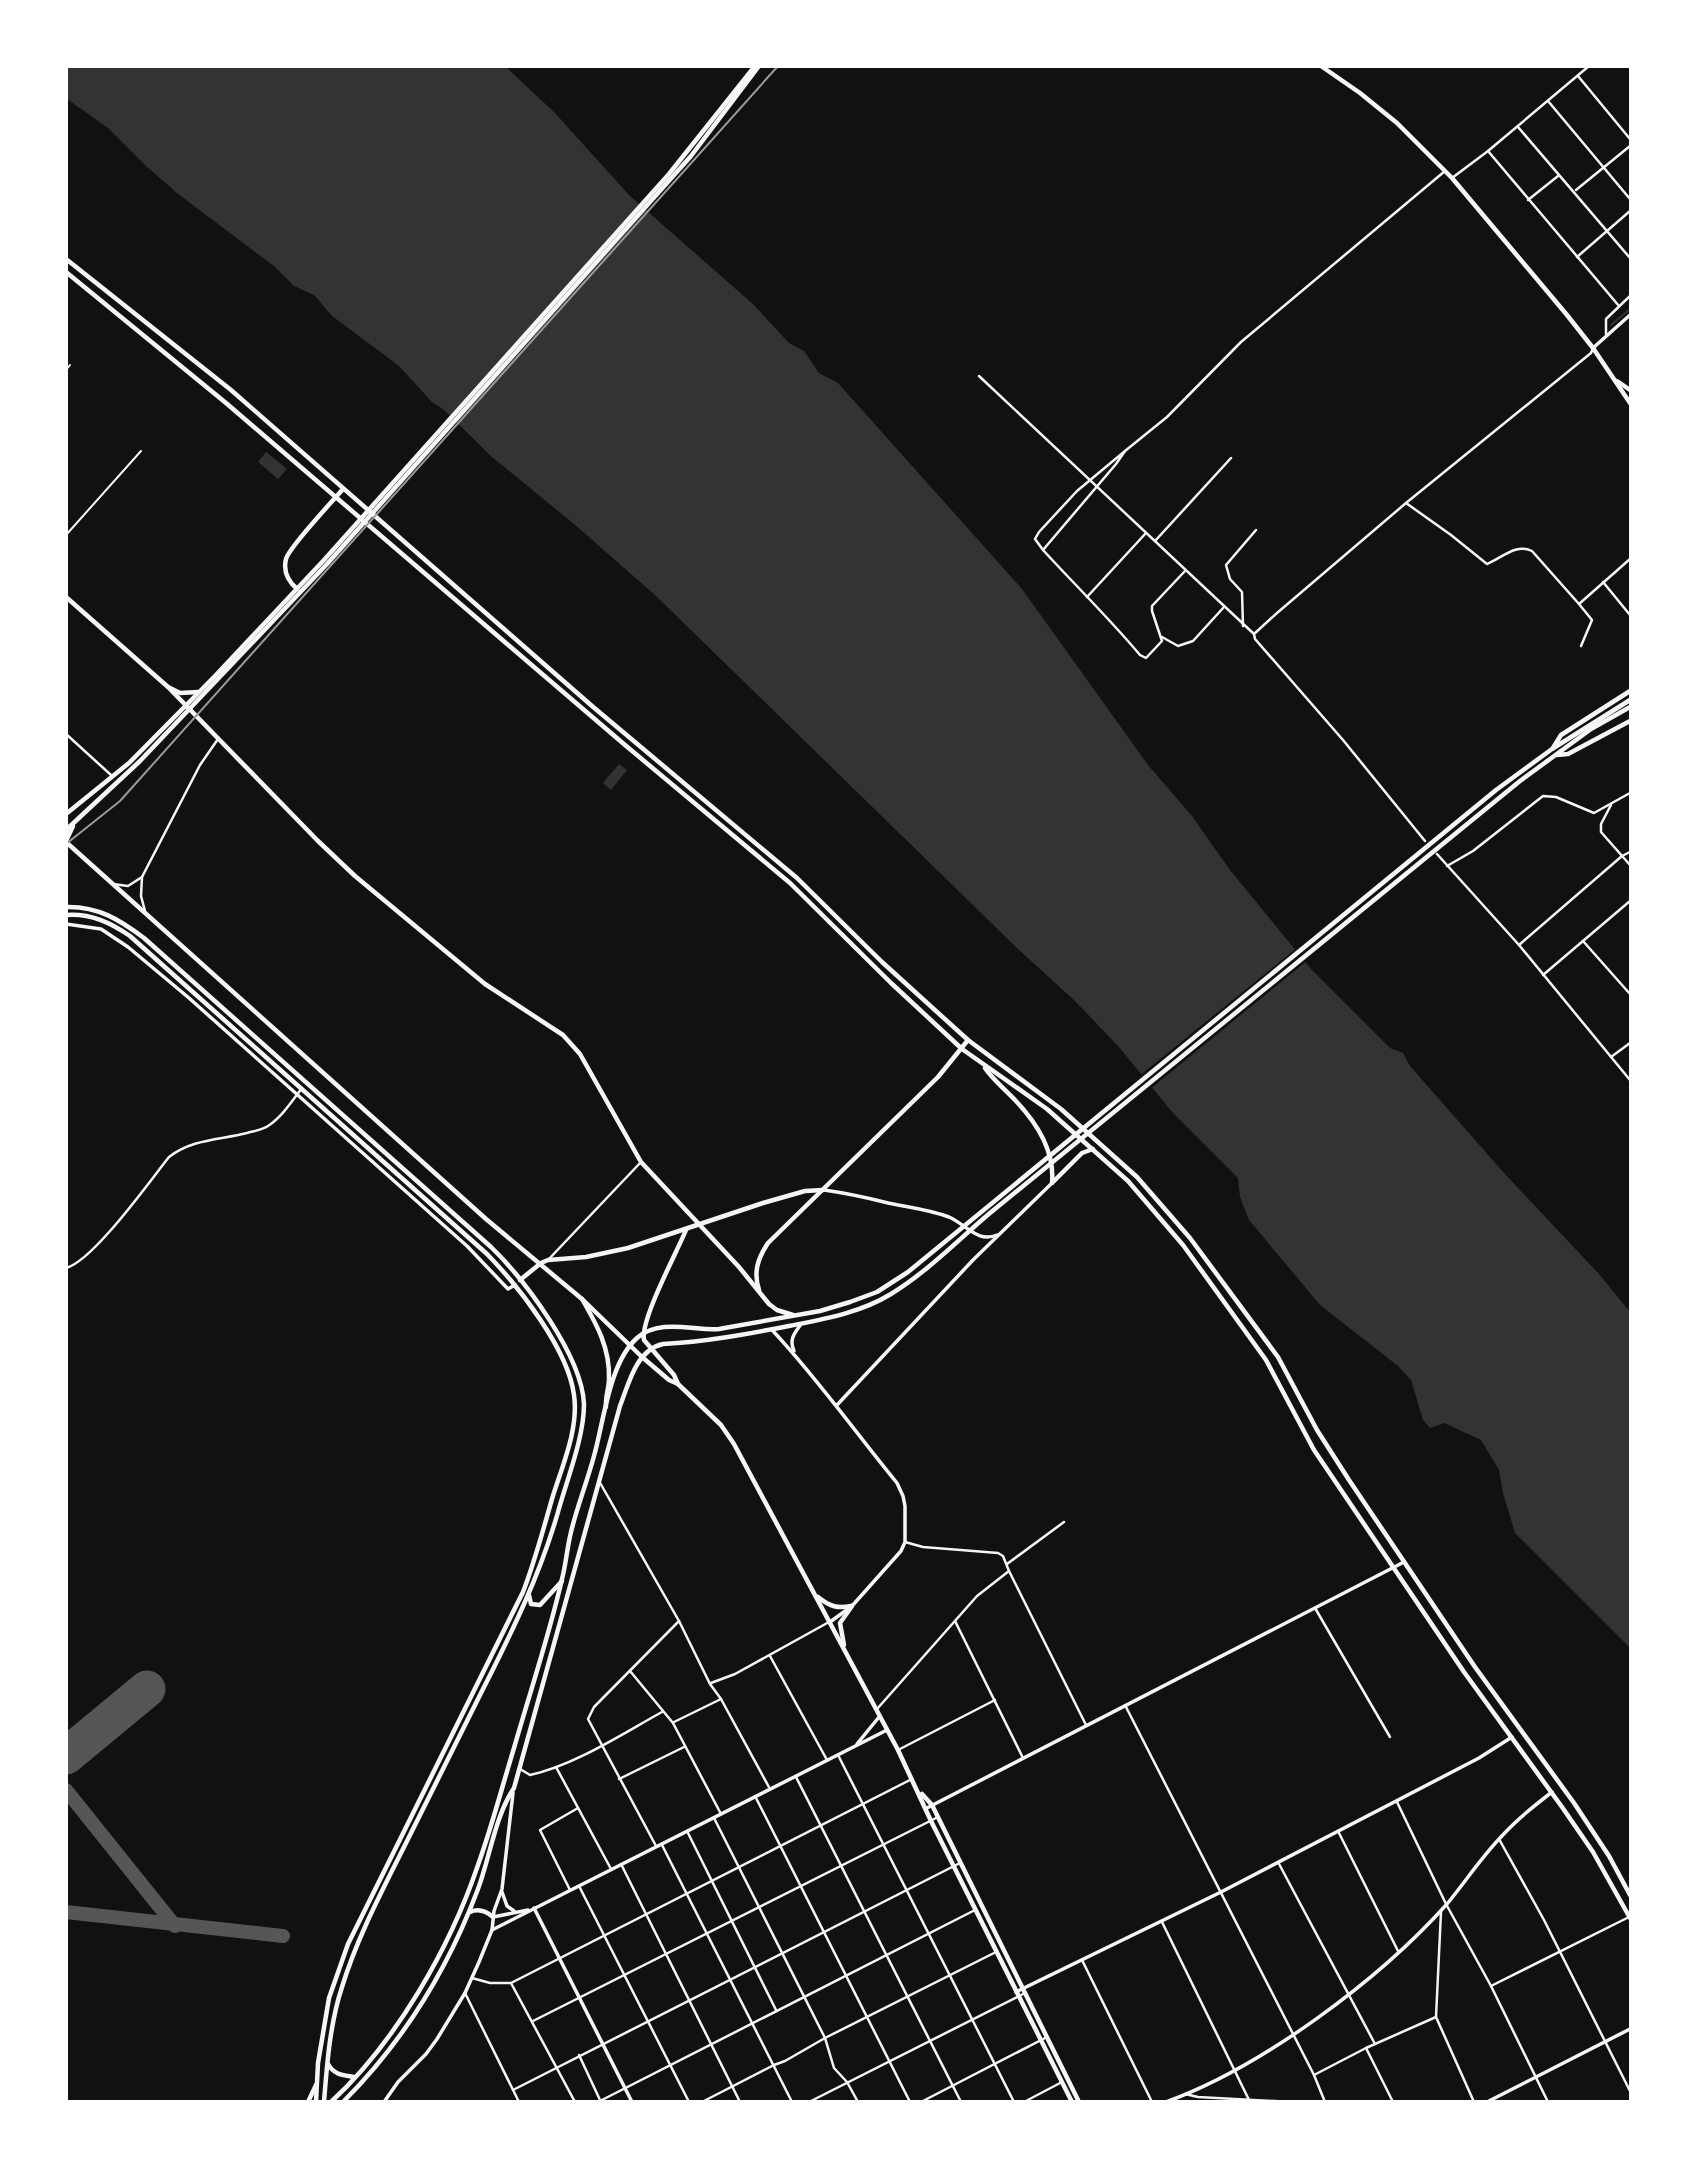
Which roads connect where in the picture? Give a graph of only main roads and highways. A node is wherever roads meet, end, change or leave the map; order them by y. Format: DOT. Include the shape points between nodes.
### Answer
graph roads {
  1 [pos="757,66"];
  2 [pos="1321,66"];
  3 [pos="66,259"];
  4 [pos="66,272"];
  5 [pos="1616,381"];
  6 [pos="1630,390"];
  7 [pos="1630,404"];
  8 [pos="343,489"];
  9 [pos="336,498"];
  10 [pos="299,590"];
  11 [pos="66,597"];
  12 [pos="168,687"];
  13 [pos="1630,691"];
  14 [pos="199,692"];
  15 [pos="1630,700"];
  16 [pos="185,705"];
  17 [pos="1630,707"];
  18 [pos="189,710"];
  19 [pos="1630,721"];
  20 [pos="1552,749"];
  21 [pos="1557,755"];
  22 [pos="66,814"];
  23 [pos="73,825"];
  24 [pos="66,830"];
  25 [pos="66,842"];
  26 [pos="66,907"];
  27 [pos="66,915"];
  28 [pos="968,1040"];
  29 [pos="962,1049"];
  30 [pos="982,1064"];
  31 [pos="1093,1149"];
  32 [pos="824,1190"];
  33 [pos="698,1225"];
  34 [pos="686,1230"];
  35 [pos="541,1263"];
  36 [pos="522,1279"];
  37 [pos="515,1285"];
  38 [pos="760,1294"];
  39 [pos="582,1299"];
  40 [pos="794,1316"];
  41 [pos="643,1334"];
  42 [pos="631,1345"];
  43 [pos="650,1349"];
  44 [pos="642,1357"];
  45 [pos="678,1384"];
  46 [pos="606,1411"];
  47 [pos="562,1580"];
  48 [pos="529,1595"];
  49 [pos="815,1595"];
  50 [pos="846,1653"];
  51 [pos="452,1731"];
  52 [pos="460,1736"];
  53 [pos="919,1791"];
  54 [pos="1630,1895"];
  55 [pos="469,1913"];
  56 [pos="493,1917"];
  57 [pos="1630,1917"];
  58 [pos="328,2064"];
  59 [pos="355,2077"];
  60 [pos="316,2085"];
  61 [pos="308,2102"];
  62 [pos="316,2102"];
  63 [pos="324,2102"];
  64 [pos="331,2102"];
  65 [pos="343,2102"];
  66 [pos="1072,2102"];
  67 [pos="1079,2102"];
  1 -- 10 [label="main road" via="671,175"];
  2 -- 5 [label="main road" via="1397,123 1452,178"];
  3 -- 8 [label="main road" via="231,390"];
  4 -- 9 [label="main road"];
  5 -- 6 [label="main road"];
  5 -- 7 [label="main road"];
  8 -- 9 [label="main road"];
  8 -- 28 [label="main road" via="796,878"];
  9 -- 10 [label="main road" via="288,554 286,573"];
  9 -- 29 [label="main road" via="790,883"];
  10 -- 14 [label="main road"];
  10 -- 18 [label="main road"];
  11 -- 12 [label="main road"];
  12 -- 14 [label="main road" via="180,693"];
  12 -- 16 [label="main road"];
  13 -- 20 [label="main road" via="1561,735"];
  14 -- 16 [label="main road"];
  15 -- 20 [label="main road"];
  16 -- 18 [label="main road"];
  16 -- 22 [label="main road" via="113,778"];
  17 -- 21 [label="main road"];
  18 -- 23 [label="main road"];
  18 -- 33 [label="main road" via="385,902 485,984 574,1046 641,1162"];
  19 -- 21 [label="main road" via="1568,754"];
  20 -- 40 [label="main road" via="1409,860 908,1272 877,1292"];
  21 -- 43 [label="main road" via="890,1295 840,1315 773,1331"];
  23 -- 24 [label="main road"];
  23 -- 25 [label="main road"];
  25 -- 35 [label="main road" via="486,1219"];
  26 -- 36 [label="main road" via="93,909 124,923"];
  27 -- 37 [label="main road" via="90,917 117,927 487,1254"];
  28 -- 29 [label="main road"];
  28 -- 54 [label="main road" via="1087,1131 1175,1219 1278,1357 1317,1430 1475,1667 1574,1803"];
  29 -- 30 [label="main road"];
  29 -- 32 [label="main road"];
  30 -- 31 [label="main road" via="1047,1108"];
  30 -- 31 [label="main road" via="1040,1133 1053,1167 1052,1183 1082,1153"];
  31 -- 57 [label="main road" via="1165,1222 1241,1324 1276,1375 1314,1450 1593,1852"];
  32 -- 33 [label="main road" via="805,1191"];
  32 -- 38 [label="main road" via="761,1252 756,1277"];
  33 -- 34 [label="main road"];
  33 -- 38 [label="main road"];
  34 -- 35 [label="main road" via="599,1255"];
  34 -- 41 [label="main road"];
  35 -- 36 [label="main road"];
  35 -- 39 [label="main road"];
  36 -- 37 [label="main road"];
  36 -- 48 [label="main road" via="569,1356 583,1403 572,1465"];
  37 -- 51 [label="main road" via="570,1376 574,1424 523,1592"];
  38 -- 40 [label="main road" via="772,1307"];
  39 -- 42 [label="main road"];
  39 -- 46 [label="main road" via="607,1351"];
  40 -- 41 [label="main road" via="719,1329 688,1326"];
  41 -- 42 [label="main road"];
  41 -- 43 [label="main road"];
  42 -- 44 [label="main road"];
  42 -- 46 [label="main road" via="617,1370"];
  43 -- 44 [label="main road"];
  43 -- 45 [label="main road"];
  44 -- 45 [label="main road"];
  44 -- 55 [label="main road" via="620,1406 514,1788 506,1799"];
  45 -- 49 [label="main road" via="728,1433"];
  46 -- 47 [label="main road"];
  47 -- 48 [label="main road" via="540,1605 531,1604"];
  47 -- 59 [label="main road" via="471,1884 431,1970"];
  48 -- 52 [label="main road"];
  49 -- 50 [label="main road"];
  49 -- 50 [label="main road" via="830,1606 852,1606 840,1623"];
  50 -- 53 [label="main road"];
  51 -- 52 [label="main road"];
  51 -- 60 [label="main road" via="344,1955 327,2008"];
  52 -- 58 [label="main road" via="356,1948 338,2001"];
  53 -- 66 [label="main road"];
  53 -- 67 [label="main road" via="932,1805"];
  55 -- 56 [label="main road" via="483,1910"];
  55 -- 65 [label="main road" via="415,2015 389,2052"];
  58 -- 59 [label="main road" via="341,2075"];
  58 -- 63 [label="main road"];
  59 -- 64 [label="main road"];
  60 -- 61 [label="main road"];
  60 -- 62 [label="main road"];
}
